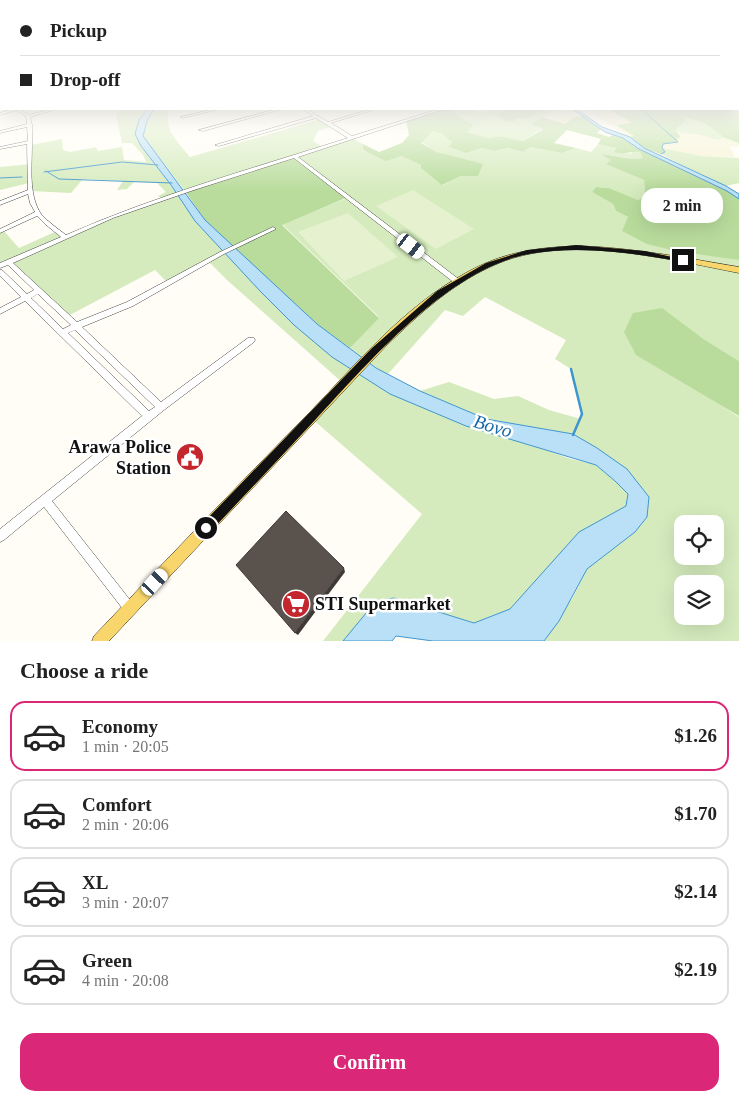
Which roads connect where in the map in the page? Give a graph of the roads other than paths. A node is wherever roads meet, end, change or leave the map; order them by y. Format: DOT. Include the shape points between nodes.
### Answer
graph roads {
  1 [pos="30,132"];
  2 [pos="262,132"];
  3 [pos="342,132"];
  4 [pos="371,132"];
  5 [pos="352,138"];
  6 [pos="31,142"];
  7 [pos="217,145"];
  8 [pos="0,148"];
  9 [pos="294,156"];
  10 [pos="31,190"];
  11 [pos="0,203"];
  12 [pos="38,213"];
  13 [pos="273,229"];
  14 [pos="0,231"];
  15 [pos="65,237"];
  16 [pos="9,262"];
  17 [pos="0,266"];
  18 [pos="739,270"];
  19 [pos="0,272"];
  20 [pos="458,282"];
  21 [pos="39,291"];
  22 [pos="26,298"];
  23 [pos="0,311"];
  24 [pos="76,326"];
  25 [pos="62,333"];
  26 [pos="251,340"];
  27 [pos="161,407"];
  28 [pos="149,417"];
  29 [pos="45,500"];
  30 [pos="0,536"];
  31 [pos="130,609"];
  32 [pos="99,641"];
  1 -- 6 [label="street"];
  2 -- 7 [label="street"];
  3 -- 5 [label="street"];
  4 -- 5 [label="street"];
  5 -- 9 [label="street"];
  6 -- 8 [label="street"];
  6 -- 10 [label="street"];
  9 -- 15 [label="street" via="111,217"];
  9 -- 20 [label="street"];
  10 -- 11 [label="street"];
  10 -- 12 [label="street"];
  12 -- 14 [label="street"];
  12 -- 15 [label="street"];
  13 -- 24 [label="street" via="130,304"];
  15 -- 16 [label="street"];
  16 -- 17 [label="street"];
  16 -- 21 [label="street"];
  18 -- 20 [label="main road" via="645,254 576,247 527,252 489,264"];
  19 -- 22 [label="street"];
  20 -- 31 [label="main road" via="440,293 375,350"];
  21 -- 22 [label="street"];
  21 -- 24 [label="street"];
  22 -- 23 [label="street"];
  22 -- 25 [label="street"];
  24 -- 25 [label="street"];
  24 -- 27 [label="street"];
  25 -- 28 [label="street"];
  26 -- 27 [label="street"];
  27 -- 28 [label="street"];
  28 -- 29 [label="street"];
  29 -- 30 [label="street"];
  29 -- 31 [label="street"];
  31 -- 32 [label="main road"];
}
